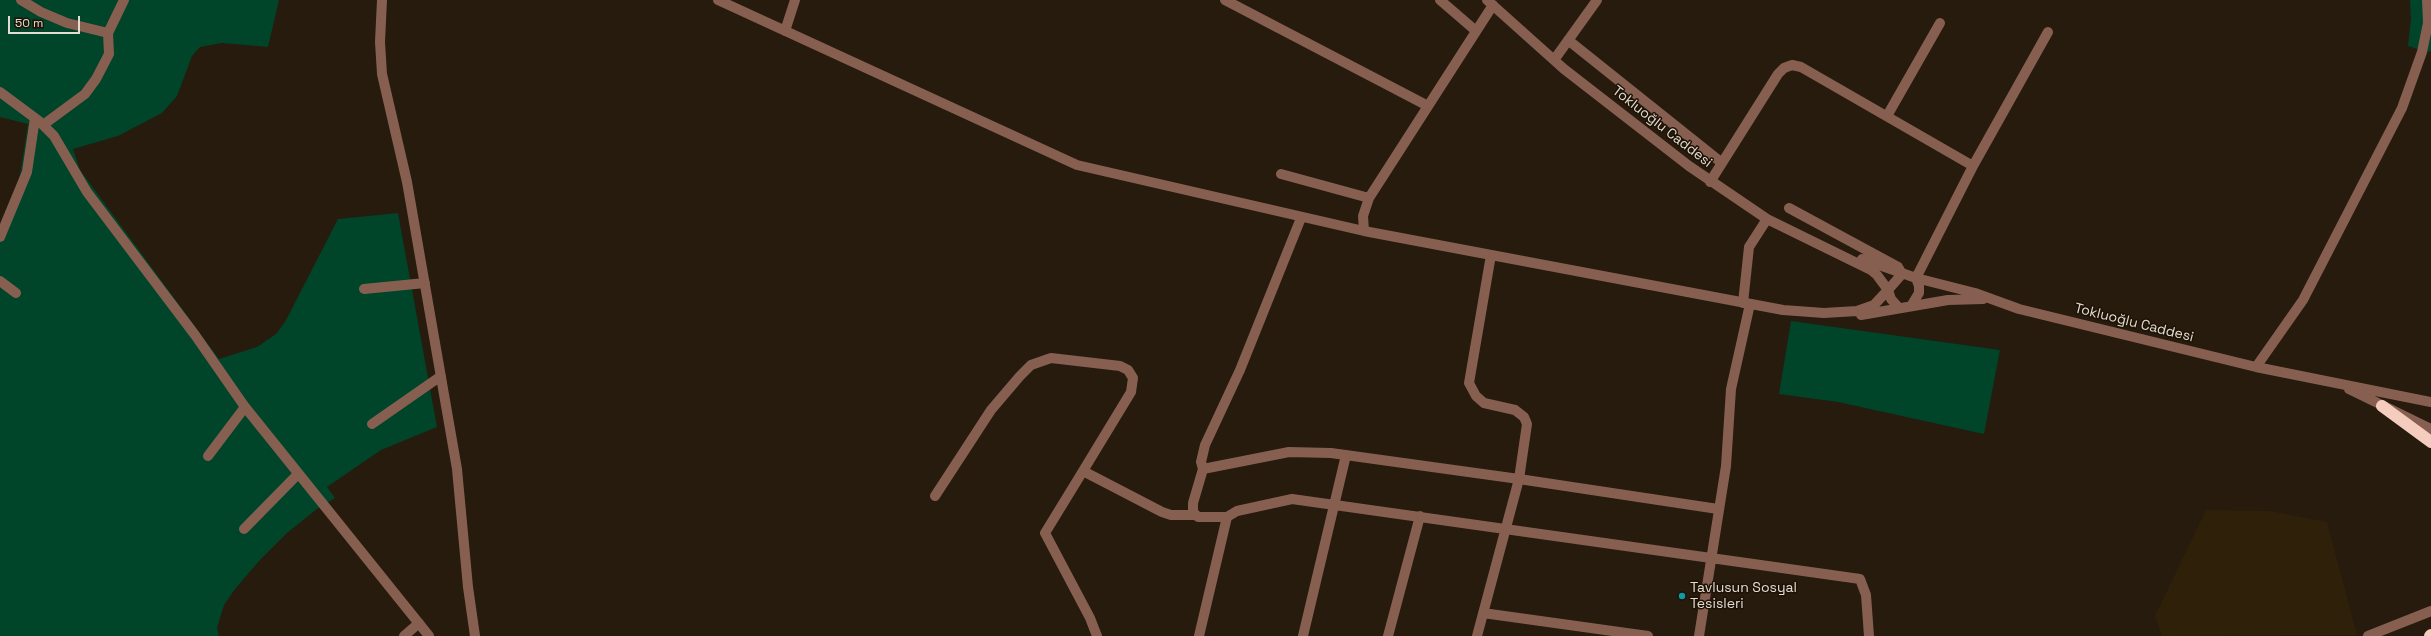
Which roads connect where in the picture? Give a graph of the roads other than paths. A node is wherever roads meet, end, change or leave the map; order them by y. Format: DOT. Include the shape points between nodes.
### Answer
graph roads {
  1 [pos="21,0"];
  2 [pos="124,0"];
  3 [pos="382,0"];
  4 [pos="718,0"];
  5 [pos="795,0"];
  6 [pos="1225,0"];
  7 [pos="1440,0"];
  8 [pos="1597,0"];
  9 [pos="2427,0"];
  10 [pos="1490,2"];
  11 [pos="1940,23"];
  12 [pos="785,31"];
  13 [pos="1476,31"];
  14 [pos="2048,32"];
  15 [pos="108,34"];
  16 [pos="1568,40"];
  17 [pos="1554,60"];
  18 [pos="0,92"];
  19 [pos="1428,106"];
  20 [pos="1887,116"];
  21 [pos="39,121"];
  22 [pos="1722,163"];
  23 [pos="1973,166"];
  24 [pos="1281,174"];
  25 [pos="1710,182"];
  26 [pos="1369,198"];
  27 [pos="1789,208"];
  28 [pos="1301,218"];
  29 [pos="1767,219"];
  30 [pos="1364,231"];
  31 [pos="0,237"];
  32 [pos="1835,252"];
  33 [pos="1491,255"];
  34 [pos="1902,274"];
  35 [pos="1916,278"];
  36 [pos="0,282"];
  37 [pos="425,283"];
  38 [pos="364,289"];
  39 [pos="1888,290"];
  40 [pos="16,293"];
  41 [pos="1987,299"];
  42 [pos="1747,303"];
  43 [pos="1911,306"];
  44 [pos="1899,308"];
  45 [pos="1845,312"];
  46 [pos="2256,367"];
  47 [pos="441,376"];
  48 [pos="2336,383"];
  49 [pos="2431,402"];
  50 [pos="2382,406"];
  51 [pos="245,407"];
  52 [pos="372,424"];
  53 [pos="2431,429"];
  54 [pos="2431,442"];
  55 [pos="1346,455"];
  56 [pos="208,456"];
  57 [pos="1203,470"];
  58 [pos="1083,471"];
  59 [pos="298,474"];
  60 [pos="1519,479"];
  61 [pos="935,496"];
  62 [pos="1334,505"];
  63 [pos="1718,509"];
  64 [pos="1195,515"];
  65 [pos="1420,516"];
  66 [pos="1228,517"];
  67 [pos="1506,527"];
  68 [pos="244,529"];
  69 [pos="1711,557"];
  70 [pos="2431,611"];
  71 [pos="1483,613"];
  72 [pos="419,623"];
  73 [pos="404,636"];
  74 [pos="429,636"];
  75 [pos="475,636"];
  76 [pos="1097,636"];
  77 [pos="1199,636"];
  78 [pos="1303,636"];
  79 [pos="1388,636"];
  80 [pos="1477,636"];
  81 [pos="1648,636"];
  82 [pos="1699,636"];
  83 [pos="1869,636"];
  84 [pos="2368,636"];
  1 -- 15 [label="street" via="61,20"];
  2 -- 15 [label="street"];
  3 -- 37 [label="street" via="382,74 402,157"];
  4 -- 12 [label="street"];
  5 -- 12 [label="street"];
  6 -- 19 [label="street"];
  7 -- 13 [label="street"];
  8 -- 16 [label="street"];
  9 -- 46 [label="street" via="2428,23 2422,52 2402,108 2303,300"];
  10 -- 13 [label="street"];
  10 -- 17 [label="street, Tokluoğlu Caddesi"];
  11 -- 20 [label="street"];
  12 -- 28 [label="street" via="1077,165"];
  13 -- 19 [label="street"];
  14 -- 23 [label="street"];
  15 -- 21 [label="street" via="109,54 85,94"];
  16 -- 17 [label="street"];
  16 -- 22 [label="street"];
  17 -- 25 [label="street, Tokluoğlu Caddesi"];
  18 -- 21 [label="street"];
  19 -- 26 [label="street"];
  20 -- 22 [label="street" via="1801,67 1788,66 1778,74"];
  20 -- 23 [label="street"];
  21 -- 31 [label="street" via="27,172"];
  21 -- 51 [label="street" via="61,146 86,192 195,335"];
  22 -- 25 [label="street"];
  23 -- 35 [label="street"];
  24 -- 26 [label="street"];
  25 -- 29 [label="street, Tokluoğlu Caddesi"];
  26 -- 30 [label="street" via="1363,216"];
  27 -- 34 [label="street" via="1882,257 1898,267"];
  28 -- 30 [label="street"];
  28 -- 57 [label="street" via="1240,370 1205,445 1201,462"];
  29 -- 32 [label="street, Tokluoğlu Caddesi"];
  29 -- 42 [label="street" via="1749,247"];
  30 -- 33 [label="street"];
  32 -- 34 [label="street, Tokluoğlu Caddesi"];
  32 -- 39 [label="street, Tokluoğlu Caddesi" via="1875,272"];
  33 -- 42 [label="street"];
  33 -- 60 [label="street" via="1469,383 1476,396 1484,403 1515,410 1524,417 1527,424"];
  34 -- 35 [label="street, Tokluoğlu Caddesi"];
  34 -- 39 [label="street"];
  35 -- 41 [label="street, Tokluoğlu Caddesi" via="1975,293"];
  35 -- 43 [label="street" via="1919,293"];
  36 -- 40 [label="street"];
  37 -- 38 [label="street"];
  37 -- 47 [label="street"];
  39 -- 44 [label="street"];
  39 -- 45 [label="street" via="1874,305"];
  41 -- 43 [label="street" via="1948,300"];
  41 -- 46 [label="street, Tokluoğlu Caddesi"];
  42 -- 45 [label="street" via="1783,310"];
  42 -- 63 [label="street" via="1731,389 1726,466"];
  43 -- 44 [label="street"];
  44 -- 45 [label="street" via="1859,315"];
  46 -- 48 [label="street, Tokluoğlu Caddesi"];
  47 -- 52 [label="street"];
  47 -- 75 [label="street" via="457,469"];
  48 -- 49 [label="street, Tokluoğlu Caddesi"];
  48 -- 50 [label="street"];
  50 -- 53 [label="street"];
  50 -- 54 [label="highway"];
  51 -- 56 [label="street"];
  51 -- 59 [label="street"];
  55 -- 57 [label="street" via="1289,452"];
  55 -- 60 [label="street"];
  55 -- 62 [label="street"];
  57 -- 64 [label="street" via="1192,506"];
  58 -- 61 [label="street" via="1132,392 1133,378 1128,370 1120,366 1051,358 1031,365 991,410"];
  58 -- 64 [label="street" via="1162,512 1171,515"];
  58 -- 76 [label="street" via="1045,533"];
  59 -- 68 [label="street"];
  59 -- 72 [label="street"];
  60 -- 63 [label="street"];
  60 -- 67 [label="street"];
  62 -- 65 [label="street"];
  62 -- 66 [label="street" via="1292,498 1237,511"];
  62 -- 78 [label="street"];
  63 -- 69 [label="street"];
  64 -- 66 [label="street"];
  65 -- 67 [label="street"];
  65 -- 79 [label="street"];
  66 -- 77 [label="street"];
  67 -- 69 [label="street"];
  67 -- 71 [label="street"];
  69 -- 82 [label="street"];
  69 -- 83 [label="street" via="1860,579 1866,594"];
  70 -- 84 [label="street"];
  71 -- 80 [label="street"];
  71 -- 81 [label="street"];
  72 -- 73 [label="street"];
  72 -- 74 [label="street"];
}
